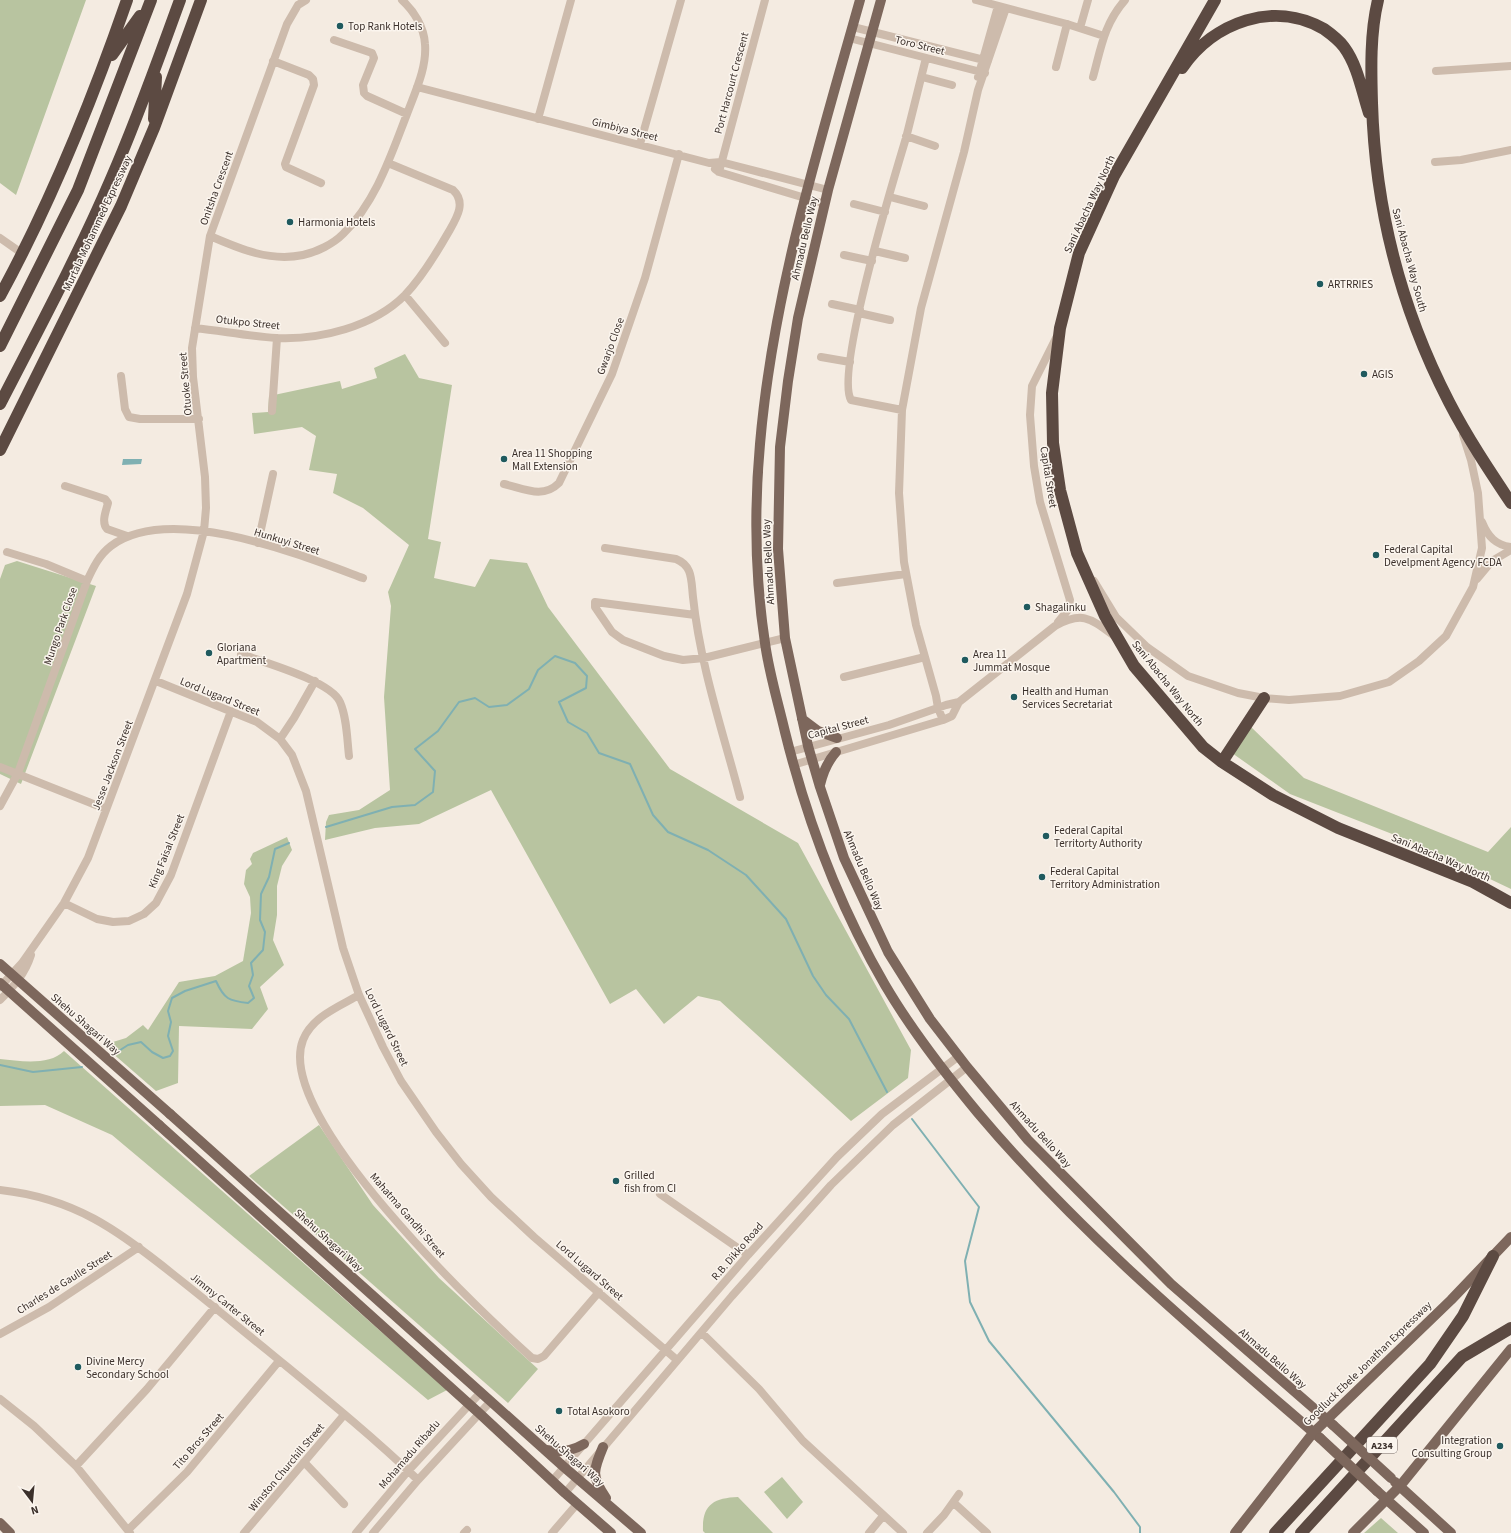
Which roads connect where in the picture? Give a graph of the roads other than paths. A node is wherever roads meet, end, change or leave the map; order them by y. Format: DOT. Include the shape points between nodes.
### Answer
graph roads {
  1 [pos="127,0"];
  2 [pos="151,0"];
  3 [pos="180,0"];
  4 [pos="201,0"];
  5 [pos="306,0"];
  6 [pos="402,0"];
  7 [pos="571,0"];
  8 [pos="681,0"];
  9 [pos="765,0"];
  10 [pos="860,0"];
  11 [pos="881,0"];
  12 [pos="976,0"];
  13 [pos="1088,0"];
  14 [pos="1125,0"];
  15 [pos="1215,0"];
  16 [pos="1378,0"];
  17 [pos="1002,7"];
  18 [pos="1067,24"];
  19 [pos="852,27"];
  20 [pos="1080,28"];
  21 [pos="871,33"];
  22 [pos="1104,36"];
  23 [pos="849,38"];
  24 [pos="334,40"];
  25 [pos="868,44"];
  26 [pos="926,58"];
  27 [pos="985,61"];
  28 [pos="272,62"];
  29 [pos="104,66"];
  30 [pos="1511,66"];
  31 [pos="1056,67"];
  32 [pos="156,68"];
  33 [pos="1436,71"];
  34 [pos="982,72"];
  35 [pos="922,77"];
  36 [pos="1093,77"];
  37 [pos="952,85"];
  38 [pos="417,87"];
  39 [pos="1153,109"];
  40 [pos="407,114"];
  41 [pos="538,119"];
  42 [pos="1373,126"];
  43 [pos="154,128"];
  44 [pos="906,136"];
  45 [pos="640,144"];
  46 [pos="935,146"];
  47 [pos="1511,150"];
  48 [pos="678,154"];
  49 [pos="721,162"];
  50 [pos="1435,162"];
  51 [pos="388,163"];
  52 [pos="709,163"];
  53 [pos="719,172"];
  54 [pos="321,183"];
  55 [pos="808,185"];
  56 [pos="828,190"];
  57 [pos="890,197"];
  58 [pos="805,199"];
  59 [pos="825,204"];
  60 [pos="854,204"];
  61 [pos="924,206"];
  62 [pos="885,212"];
  63 [pos="210,236"];
  64 [pos="0,238"];
  65 [pos="875,251"];
  66 [pos="23,254"];
  67 [pos="844,255"];
  68 [pos="905,258"];
  69 [pos="872,261"];
  70 [pos="405,295"];
  71 [pos="0,296"];
  72 [pos="832,304"];
  73 [pos="859,311"];
  74 [pos="890,320"];
  75 [pos="195,328"];
  76 [pos="1060,328"];
  77 [pos="277,338"];
  78 [pos="445,343"];
  79 [pos="0,346"];
  80 [pos="821,357"];
  81 [pos="850,362"];
  82 [pos="121,376"];
  83 [pos="0,404"];
  84 [pos="902,410"];
  85 [pos="272,411"];
  86 [pos="198,419"];
  87 [pos="1458,420"];
  88 [pos="0,450"];
  89 [pos="273,474"];
  90 [pos="504,484"];
  91 [pos="64,486"];
  92 [pos="1511,503"];
  93 [pos="1479,515"];
  94 [pos="204,531"];
  95 [pos="127,536"];
  96 [pos="258,543"];
  97 [pos="605,548"];
  98 [pos="1511,549"];
  99 [pos="7,552"];
  100 [pos="1077,552"];
  101 [pos="906,574"];
  102 [pos="363,578"];
  103 [pos="87,581"];
  104 [pos="837,583"];
  105 [pos="1473,587"];
  106 [pos="695,615"];
  107 [pos="1055,626"];
  108 [pos="785,638"];
  109 [pos="1116,638"];
  110 [pos="765,642"];
  111 [pos="241,654"];
  112 [pos="925,657"];
  113 [pos="704,658"];
  114 [pos="844,677"];
  115 [pos="315,681"];
  116 [pos="156,682"];
  117 [pos="936,696"];
  118 [pos="1264,698"];
  119 [pos="958,702"];
  120 [pos="946,705"];
  121 [pos="938,708"];
  122 [pos="231,711"];
  123 [pos="952,716"];
  124 [pos="802,719"];
  125 [pos="944,720"];
  126 [pos="837,738"];
  127 [pos="280,739"];
  128 [pos="808,746"];
  129 [pos="790,752"];
  130 [pos="836,752"];
  131 [pos="349,756"];
  132 [pos="812,760"];
  133 [pos="1222,762"];
  134 [pos="793,765"];
  135 [pos="0,767"];
  136 [pos="18,773"];
  137 [pos="820,787"];
  138 [pos="740,797"];
  139 [pos="0,806"];
  140 [pos="106,809"];
  141 [pos="64,903"];
  142 [pos="1511,903"];
  143 [pos="37,939"];
  144 [pos="0,964"];
  145 [pos="0,983"];
  146 [pos="0,987"];
  147 [pos="358,995"];
  148 [pos="0,1000"];
  149 [pos="959,1056"];
  150 [pos="967,1067"];
  151 [pos="942,1069"];
  152 [pos="951,1080"];
  153 [pos="0,1190"];
  154 [pos="660,1194"];
  155 [pos="1511,1237"];
  156 [pos="138,1247"];
  157 [pos="748,1255"];
  158 [pos="1493,1256"];
  159 [pos="599,1292"];
  160 [pos="215,1307"];
  161 [pos="1511,1328"];
  162 [pos="702,1333"];
  163 [pos="0,1334"];
  164 [pos="1511,1349"];
  165 [pos="665,1351"];
  166 [pos="279,1360"];
  167 [pos="677,1360"];
  168 [pos="481,1392"];
  169 [pos="0,1399"];
  170 [pos="491,1401"];
  171 [pos="469,1404"];
  172 [pos="479,1413"];
  173 [pos="344,1415"];
  174 [pos="1330,1422"];
  175 [pos="1316,1436"];
  176 [pos="584,1444"];
  177 [pos="603,1447"];
  178 [pos="546,1450"];
  179 [pos="304,1462"];
  180 [pos="76,1466"];
  181 [pos="564,1467"];
  182 [pos="408,1470"];
  183 [pos="577,1478"];
  184 [pos="418,1480"];
  185 [pos="552,1481"];
  186 [pos="1400,1486"];
  187 [pos="565,1493"];
  188 [pos="960,1494"];
  189 [pos="1387,1500"];
  190 [pos="954,1503"];
  191 [pos="344,1504"];
  192 [pos="577,1504"];
  193 [pos="611,1507"];
  194 [pos="883,1516"];
  195 [pos="0,1523"];
  196 [pos="129,1531"];
  197 [pos="10,1533"];
  198 [pos="244,1533"];
  199 [pos="356,1533"];
  200 [pos="373,1533"];
  201 [pos="552,1533"];
  202 [pos="612,1533"];
  203 [pos="641,1533"];
  204 [pos="869,1533"];
  205 [pos="903,1533"];
  206 [pos="927,1533"];
  207 [pos="987,1533"];
  208 [pos="1235,1533"];
  209 [pos="1275,1533"];
  210 [pos="1301,1533"];
  211 [pos="1353,1533"];
  212 [pos="1424,1533"];
  213 [pos="1451,1533"];
  1 -- 29 [label="highway"];
  2 -- 29 [label="highway"];
  2 -- 79 [label="highway" via="78,190"];
  3 -- 32 [label="highway, Murtala Mohammed Expressway"];
  4 -- 43 [label="highway, Murtala Mohammed Expressway"];
  5 -- 28 [label="street, Onitsha Crescent" via="298,5 287,24"];
  6 -- 38 [label="street, Onitsha Crescent" via="410,7 424,34 424,64"];
  7 -- 41 [label="street"];
  8 -- 45 [label="street"];
  9 -- 49 [label="street, Port Harcourt Crescent"];
  10 -- 19 [label="main road, Ahmadu Bello Way"];
  11 -- 21 [label="main road, Ahmadu Bello Way"];
  12 -- 17 [label="street"];
  13 -- 20 [label="street"];
  14 -- 22 [label="street" via="1111,17"];
  15 -- 39 [label="highway, Sani Abacha Way North"];
  16 -- 42 [label="highway, Sani Abacha Way South" via="1371,61"];
  17 -- 18 [label="street"];
  17 -- 27 [label="street"];
  18 -- 20 [label="street"];
  18 -- 31 [label="street"];
  19 -- 21 [label="street, Toro Street"];
  19 -- 23 [label="main road, Ahmadu Bello Way"];
  20 -- 22 [label="street"];
  21 -- 25 [label="main road, Ahmadu Bello Way"];
  21 -- 27 [label="street, Toro Street"];
  22 -- 36 [label="street"];
  23 -- 25 [label="street, Toro Street"];
  23 -- 55 [label="main road, Ahmadu Bello Way"];
  24 -- 40 [label="street" via="372,53 374,58 363,86 364,93"];
  25 -- 26 [label="street, Toro Street"];
  25 -- 56 [label="main road, Ahmadu Bello Way"];
  26 -- 34 [label="street, Toro Street"];
  26 -- 35 [label="street"];
  27 -- 34 [label="street"];
  28 -- 54 [label="street" via="309,75 313,79 314,85 285,164 286,167"];
  28 -- 63 [label="street, Onitsha Crescent"];
  29 -- 66 [label="highway"];
  30 -- 33 [label="street"];
  32 -- 43 [label="highway"];
  32 -- 83 [label="highway, Murtala Mohammed Expressway" via="80,248"];
  34 -- 84 [label="street" via="964,152 921,308"];
  35 -- 37 [label="street"];
  35 -- 44 [label="street"];
  38 -- 40 [label="street, Onitsha Crescent"];
  38 -- 41 [label="street, Gimbiya Street"];
  39 -- 42 [label="highway" via="1185,64 1207,41 1233,22 1261,12 1289,13 1314,21 1344,47 1355,67"];
  39 -- 76 [label="highway, Sani Abacha Way North" via="1114,176 1078,253"];
  40 -- 51 [label="street, Onitsha Crescent"];
  41 -- 45 [label="street, Gimbiya Street"];
  42 -- 87 [label="highway, Sani Abacha Way South" via="1384,221 1406,304 1425,353"];
  43 -- 88 [label="highway, Murtala Mohammed Expressway" via="94,264"];
  44 -- 46 [label="street"];
  44 -- 57 [label="street"];
  45 -- 48 [label="street, Gimbiya Street"];
  47 -- 50 [label="street" via="1461,160"];
  48 -- 52 [label="street, Gimbiya Street"];
  48 -- 90 [label="street, Gwarjo Close" via="645,278 612,374 559,483 551,491 542,492"];
  49 -- 52 [label="street, Gimbiya Street"];
  49 -- 53 [label="street, Port Harcourt Crescent"];
  49 -- 55 [label="street, Gimbiya Street"];
  51 -- 63 [label="street, Onitsha Crescent" via="357,218 343,234 324,247 287,257 262,255 236,248"];
  51 -- 70 [label="street, Otukpo Street" via="449,187 458,194 461,205 433,258"];
  52 -- 53 [label="street"];
  53 -- 58 [label="street"];
  55 -- 56 [label="street, Gimbiya Street"];
  55 -- 58 [label="main road, Ahmadu Bello Way"];
  56 -- 59 [label="main road, Ahmadu Bello Way"];
  57 -- 61 [label="street"];
  57 -- 62 [label="street"];
  58 -- 59 [label="street"];
  58 -- 110 [label="main road, Ahmadu Bello Way" via="778,316 760,443 756,551"];
  59 -- 108 [label="main road, Ahmadu Bello Way" via="798,318 780,447 778,549"];
  60 -- 62 [label="street"];
  62 -- 65 [label="street"];
  63 -- 75 [label="street, Otuoke Street"];
  64 -- 66 [label="street"];
  65 -- 68 [label="street"];
  65 -- 69 [label="street"];
  66 -- 71 [label="highway"];
  67 -- 69 [label="street"];
  69 -- 73 [label="street"];
  70 -- 77 [label="street, Otukpo Street" via="369,319 344,329 323,335"];
  70 -- 78 [label="street"];
  72 -- 73 [label="street"];
  73 -- 74 [label="street"];
  73 -- 81 [label="street"];
  75 -- 77 [label="street, Otukpo Street"];
  75 -- 86 [label="street, Otuoke Street" via="192,348"];
  76 -- 100 [label="highway, Sani Abacha Way North" via="1052,393 1053,443 1060,490"];
  76 -- 107 [label="street, Capital Street" via="1032,386 1030,415 1040,502 1070,600 1068,610"];
  77 -- 85 [label="street"];
  80 -- 81 [label="street"];
  81 -- 84 [label="street" via="848,373 851,400"];
  82 -- 86 [label="street" via="125,409 129,417"];
  84 -- 101 [label="street" via="899,493"];
  86 -- 94 [label="street, Otuoke Street" via="205,477"];
  87 -- 92 [label="highway, Sani Abacha Way South"];
  87 -- 93 [label="street" via="1472,460"];
  89 -- 96 [label="street"];
  91 -- 95 [label="street" via="105,499 108,503 104,526"];
  93 -- 98 [label="street" via="1490,538 1500,546"];
  93 -- 105 [label="street" via="1482,548"];
  94 -- 95 [label="street, Mungo Park Close" via="173,528 148,530"];
  94 -- 96 [label="street, Hunkuyi Street"];
  94 -- 116 [label="street, Jesse Jackson Street" via="187,594"];
  95 -- 103 [label="street, Mungo Park Close" via="100,556"];
  96 -- 102 [label="street, Hunkuyi Street"];
  97 -- 106 [label="street" via="684,562 690,575"];
  98 -- 105 [label="street" via="1492,561"];
  99 -- 103 [label="street" via="46,564"];
  100 -- 109 [label="highway, Sani Abacha Way North"];
  100 -- 118 [label="street" via="1116,617 1147,647 1188,676 1238,693"];
  101 -- 104 [label="street"];
  101 -- 112 [label="street"];
  103 -- 136 [label="street, Mungo Park Close"];
  105 -- 118 [label="street" via="1446,636 1419,661 1389,682 1340,696 1290,700"];
  106 -- 113 [label="street"];
  106 -- 113 [label="street" via="595,602 595,607 612,632 623,640 664,656 683,660"];
  107 -- 109 [label="street, Capital Street" via="1070,618 1087,618"];
  107 -- 119 [label="street, Capital Street"];
  108 -- 110 [label="street"];
  108 -- 124 [label="main road, Ahmadu Bello Way"];
  109 -- 133 [label="highway, Sani Abacha Way North" via="1134,666 1166,705 1204,747"];
  110 -- 113 [label="street"];
  110 -- 129 [label="main road, Ahmadu Bello Way"];
  111 -- 115 [label="street"];
  112 -- 114 [label="street"];
  112 -- 117 [label="street"];
  113 -- 138 [label="street"];
  115 -- 127 [label="street"];
  115 -- 131 [label="street" via="334,693 339,700"];
  116 -- 122 [label="street, Lord Lugard Street"];
  116 -- 140 [label="street, Jesse Jackson Street"];
  117 -- 120 [label="street"];
  117 -- 121 [label="street"];
  118 -- 133 [label="highway"];
  119 -- 120 [label="street, Capital Street"];
  119 -- 123 [label="street"];
  120 -- 121 [label="street, Capital Street"];
  120 -- 123 [label="street"];
  121 -- 125 [label="street"];
  121 -- 126 [label="street, Capital Street" via="889,725"];
  122 -- 127 [label="street, Lord Lugard Street" via="257,722"];
  122 -- 141 [label="street, King Faisal Street" via="171,875 156,903 144,914 129,921 113,922 97,919"];
  123 -- 125 [label="street"];
  124 -- 126 [label="main road" via="818,731"];
  124 -- 128 [label="main road, Ahmadu Bello Way"];
  125 -- 130 [label="street"];
  126 -- 128 [label="street, Capital Street"];
  127 -- 147 [label="street, Lord Lugard Street" via="292,755 306,791 342,948"];
  128 -- 129 [label="street, Capital Street"];
  128 -- 132 [label="main road, Ahmadu Bello Way"];
  129 -- 134 [label="main road, Ahmadu Bello Way"];
  130 -- 132 [label="street"];
  130 -- 137 [label="main road" via="824,769"];
  132 -- 134 [label="street"];
  132 -- 137 [label="main road, Ahmadu Bello Way"];
  133 -- 142 [label="highway, Sani Abacha Way North" via="1273,796 1338,828 1474,882"];
  134 -- 151 [label="main road, Ahmadu Bello Way" via="813,831 848,916 887,988"];
  135 -- 136 [label="street"];
  136 -- 139 [label="street, Mungo Park Close"];
  136 -- 140 [label="street"];
  137 -- 149 [label="main road, Ahmadu Bello Way" via="844,858 888,952 930,1019"];
  140 -- 141 [label="street, Jesse Jackson Street" via="88,858"];
  141 -- 143 [label="street, Jesse Jackson Street"];
  143 -- 146 [label="street, Jesse Jackson Street" via="22,963"];
  143 -- 148 [label="street" via="26,970"];
  144 -- 168 [label="main road, Shehu Shagari Way, bridge"];
  145 -- 171 [label="main road, bridge"];
  147 -- 159 [label="street, Lord Lugard Street" via="401,1081 461,1164 491,1197"];
  147 -- 159 [label="street, Mahatma Gandhi Street" via="319,1019 308,1030 300,1052 303,1082 314,1106 350,1164 416,1245 486,1316 532,1358 544,1356"];
  149 -- 150 [label="main road, Ahmadu Bello Way"];
  149 -- 151 [label="street, R.B. Dikko Road"];
  150 -- 152 [label="street"];
  150 -- 174 [label="main road, Ahmadu Bello Way" via="1028,1140 1171,1284"];
  151 -- 152 [label="main road, Ahmadu Bello Way"];
  151 -- 157 [label="street, R.B. Dikko Road" via="882,1114 832,1163"];
  152 -- 162 [label="street" via="893,1125 836,1180 790,1229"];
  152 -- 175 [label="main road, Ahmadu Bello Way" via="1010,1151 1109,1252"];
  153 -- 156 [label="street, Jimmy Carter Street" via="48,1199 76,1209 118,1232"];
  154 -- 157 [label="street"];
  155 -- 158 [label="main road, Goodluck Ebele Jonathan Expressway"];
  156 -- 160 [label="street, Jimmy Carter Street"];
  156 -- 163 [label="street, Charles de Gaulle Street" via="49,1307"];
  157 -- 165 [label="street, R.B. Dikko Road"];
  158 -- 174 [label="main road, Goodluck Ebele Jonathan Expressway"];
  158 -- 209 [label="highway, A234" via="1463,1316 1430,1364"];
  159 -- 165 [label="street, Lord Lugard Street"];
  160 -- 166 [label="street, Jimmy Carter Street"];
  160 -- 180 [label="street" via="147,1389"];
  161 -- 210 [label="highway, A234" via="1462,1357"];
  162 -- 167 [label="street"];
  162 -- 194 [label="street" via="759,1389 803,1441"];
  164 -- 186 [label="main road"];
  165 -- 167 [label="street, Lord Lugard Street"];
  165 -- 176 [label="street, R.B. Dikko Road"];
  166 -- 173 [label="street, Jimmy Carter Street"];
  166 -- 196 [label="street, Tito Bros Street" via="187,1472"];
  167 -- 177 [label="street"];
  168 -- 170 [label="main road, Shehu Shagari Way"];
  168 -- 171 [label="street, Mohamadu Ribadu"];
  169 -- 180 [label="street" via="34,1426"];
  170 -- 172 [label="street"];
  170 -- 178 [label="main road, Shehu Shagari Way"];
  171 -- 172 [label="main road"];
  171 -- 182 [label="street, Mohamadu Ribadu"];
  172 -- 184 [label="street"];
  172 -- 185 [label="main road"];
  173 -- 179 [label="street, Winston Churchill Street"];
  173 -- 182 [label="street, Jimmy Carter Street"];
  174 -- 175 [label="main road, Goodluck Ebele Jonathan Expressway"];
  174 -- 186 [label="main road, Ahmadu Bello Way, bridge"];
  175 -- 189 [label="main road, Ahmadu Bello Way, bridge"];
  175 -- 208 [label="main road, Goodluck Ebele Jonathan Expressway"];
  176 -- 178 [label="main road" via="574,1450 562,1452"];
  176 -- 181 [label="street, R.B. Dikko Road"];
  177 -- 183 [label="street"];
  177 -- 193 [label="main road" via="595,1463 594,1476"];
  178 -- 181 [label="main road, Shehu Shagari Way"];
  179 -- 191 [label="street"];
  179 -- 198 [label="street, Winston Churchill Street"];
  180 -- 196 [label="street"];
  181 -- 183 [label="main road, Shehu Shagari Way"];
  181 -- 185 [label="street, R.B. Dikko Road"];
  182 -- 184 [label="street, Jimmy Carter Street"];
  182 -- 199 [label="street, Mohamadu Ribadu"];
  183 -- 187 [label="street"];
  183 -- 193 [label="main road, Shehu Shagari Way"];
  184 -- 200 [label="street"];
  185 -- 187 [label="main road"];
  186 -- 189 [label="main road"];
  186 -- 213 [label="main road, Ahmadu Bello Way"];
  187 -- 192 [label="main road"];
  188 -- 190 [label="street"];
  189 -- 211 [label="main road"];
  189 -- 212 [label="main road, Ahmadu Bello Way"];
  190 -- 206 [label="street"];
  190 -- 207 [label="street"];
  192 -- 201 [label="street"];
  192 -- 202 [label="main road"];
  193 -- 203 [label="main road, Shehu Shagari Way"];
  194 -- 204 [label="street"];
  194 -- 205 [label="street"];
  195 -- 197 [label="main road"];
}
